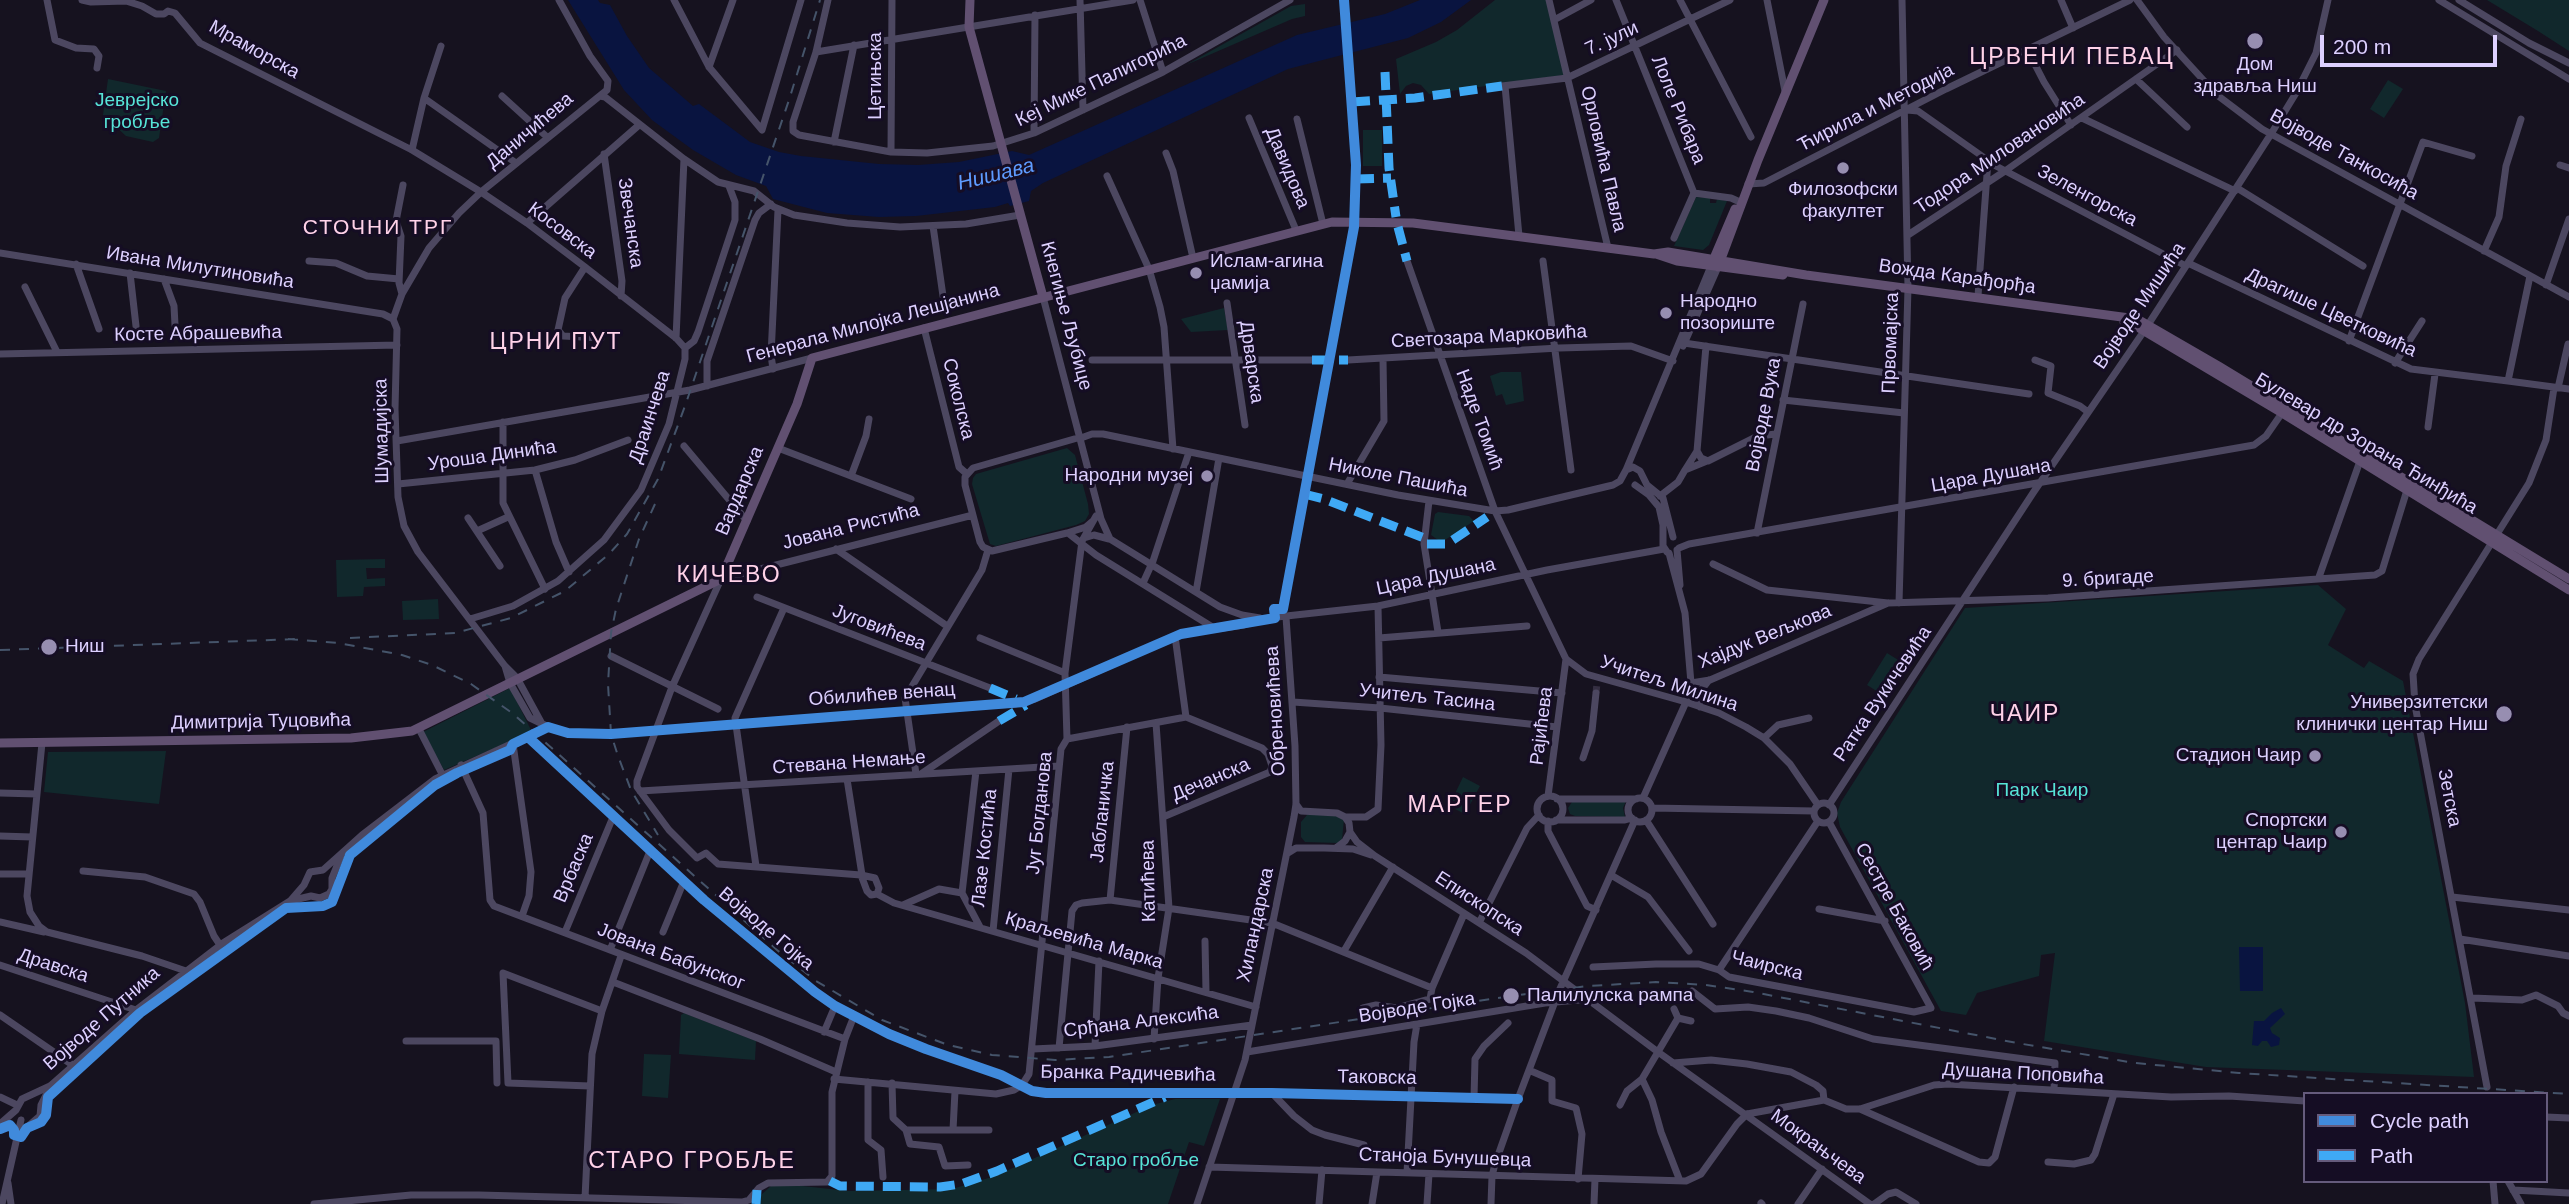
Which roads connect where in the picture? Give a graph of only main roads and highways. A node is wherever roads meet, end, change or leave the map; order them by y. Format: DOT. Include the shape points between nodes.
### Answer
graph roads {
  1 [pos="970,0"];
  2 [pos="1824,2"];
  3 [pos="1747,188"];
  4 [pos="1427,225"];
  5 [pos="1716,263"];
  6 [pos="1043,297"];
  7 [pos="2146,327"];
  8 [pos="812,358"];
  9 [pos="2494,538"];
  10 [pos="721,579"];
  11 [pos="2569,579"];
  12 [pos="2569,590"];
  13 [pos="514,680"];
  14 [pos="0,743"];
  1 -- 6 [label="main road, Кнегиње Љубице" via="970,27"];
  2 -- 3 [label="main road"];
  3 -- 5 [label="main road"];
  3 -- 5 [label="main road" via="1728,220"];
  4 -- 5 [label="main road, Вожда Карађорђа" via="1654,254 1668,252"];
  4 -- 6 [label="main road, Генерала Милојка Лешјанина" via="1323,224"];
  5 -- 7 [label="main road, Вожда Карађорђа" via="1787,276 1978,296 2102,315"];
  6 -- 8 [label="main road, Генерала Милојка Лешјанина"];
  7 -- 9 [label="main road, Булевар др Зорана Ђинђића"];
  7 -- 9 [label="main road, Булевар др Зорана Ђинђића" via="2407,490"];
  8 -- 10 [label="main road, Вардарска"];
  9 -- 11 [label="main road, Булевар др Зорана Ђинђића"];
  9 -- 12 [label="main road, Булевар др Зорана Ђинђића"];
  10 -- 13 [label="main road, Јована Ристића"];
  13 -- 14 [label="main road, Димитрија Туцовића" via="402,734"];
}
